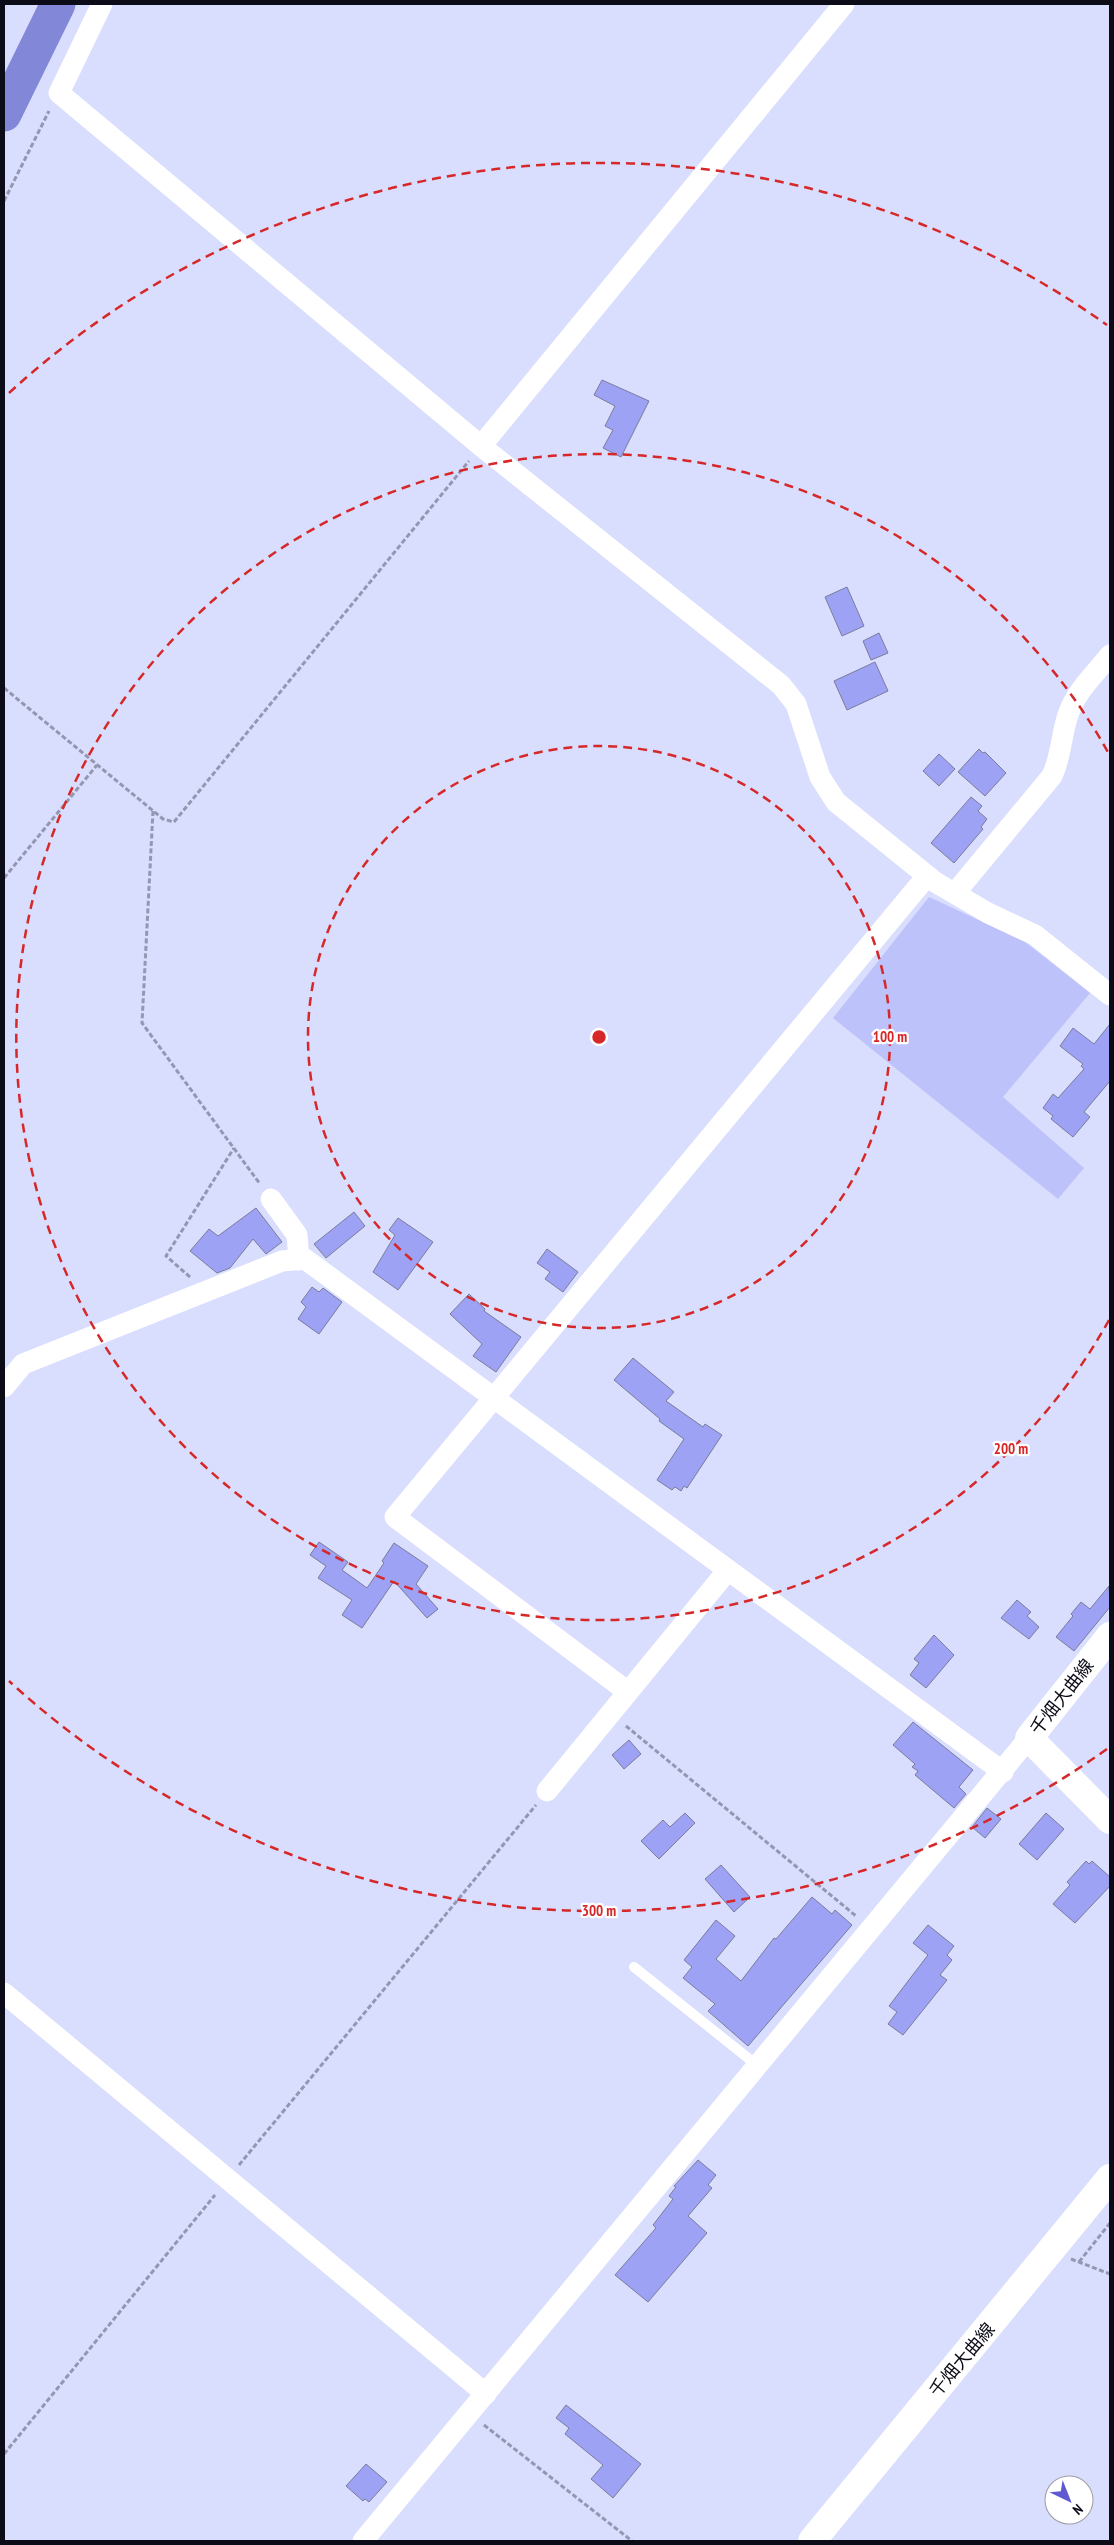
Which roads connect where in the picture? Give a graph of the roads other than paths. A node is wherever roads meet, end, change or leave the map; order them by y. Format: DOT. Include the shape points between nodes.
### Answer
graph roads {
  1 [pos="102,4"];
  2 [pos="844,4"];
  3 [pos="481,446"];
  4 [pos="1110,655"];
  5 [pos="927,876"];
  6 [pos="954,893"];
  7 [pos="1110,996"];
  8 [pos="271,1199"];
  9 [pos="299,1260"];
  10 [pos="4,1387"];
  11 [pos="496,1399"];
  12 [pos="728,1570"];
  13 [pos="1110,1636"];
  14 [pos="628,1692"];
  15 [pos="1029,1738"];
  16 [pos="1003,1772"];
  17 [pos="547,1791"];
  18 [pos="1110,1820"];
  19 [pos="634,1967"];
  20 [pos="4,1993"];
  21 [pos="758,2066"];
  22 [pos="1110,2178"];
  23 [pos="486,2394"];
  24 [pos="363,2541"];
  25 [pos="812,2541"];
  1 -- 3 [label="street" via="59,93"];
  2 -- 3 [label="street"];
  3 -- 5 [label="street" via="781,685 796,704 820,778 836,802"];
  4 -- 6 [label="street" via="1077,695 1068,713 1059,762 1052,776"];
  5 -- 6 [label="street"];
  5 -- 11 [label="street"];
  6 -- 7 [label="street" via="1035,935"];
  8 -- 9 [label="street" via="297,1235"];
  9 -- 10 [label="street" via="282,1261 23,1364"];
  9 -- 11 [label="street" via="305,1259"];
  11 -- 12 [label="street"];
  11 -- 14 [label="street" via="396,1517"];
  12 -- 14 [label="street"];
  12 -- 16 [label="street"];
  13 -- 15 [label="main road, 千畑大曲線"];
  14 -- 17 [label="street"];
  15 -- 16 [label="street"];
  15 -- 18 [label="main road, 千畑大曲線"];
  16 -- 21 [label="street"];
  19 -- 21 [label="lane"];
  20 -- 23 [label="street"];
  21 -- 23 [label="street"];
  22 -- 25 [label="main road, 千畑大曲線"];
  23 -- 24 [label="street"];
}
